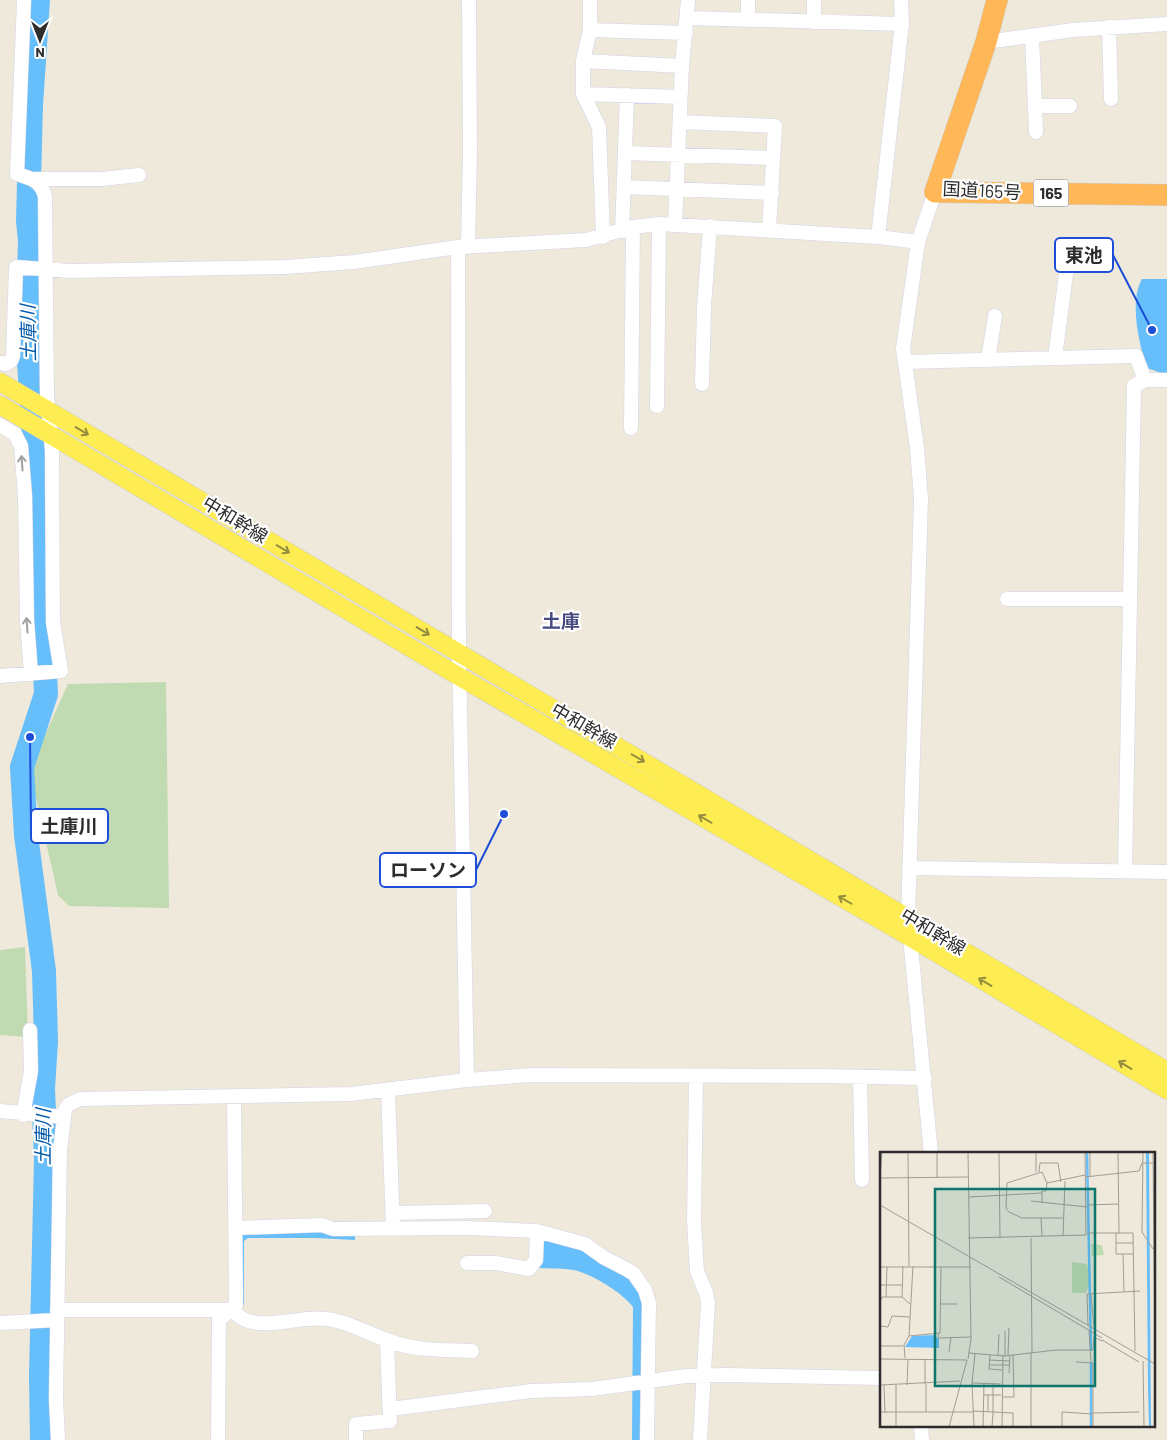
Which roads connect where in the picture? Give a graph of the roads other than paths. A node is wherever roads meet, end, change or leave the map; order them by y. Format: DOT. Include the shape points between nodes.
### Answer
graph roads {
  1 [pos="24,0"];
  2 [pos="469,0"];
  3 [pos="590,0"];
  4 [pos="688,0"];
  5 [pos="748,0"];
  6 [pos="814,0"];
  7 [pos="901,0"];
  8 [pos="997,0"];
  9 [pos="687,18"];
  10 [pos="748,20"];
  11 [pos="814,22"];
  12 [pos="902,24"];
  13 [pos="1167,24"];
  14 [pos="1109,27"];
  15 [pos="590,30"];
  16 [pos="686,33"];
  17 [pos="1032,36"];
  18 [pos="986,42"];
  19 [pos="583,61"];
  20 [pos="682,66"];
  21 [pos="583,94"];
  22 [pos="627,95"];
  23 [pos="680,97"];
  24 [pos="1111,99"];
  25 [pos="1035,106"];
  26 [pos="1070,106"];
  27 [pos="680,122"];
  28 [pos="1036,132"];
  29 [pos="625,153"];
  30 [pos="678,156"];
  31 [pos="773,158"];
  32 [pos="139,175"];
  33 [pos="33,179"];
  34 [pos="624,187"];
  35 [pos="676,188"];
  36 [pos="935,192"];
  37 [pos="772,193"];
  38 [pos="1167,195"];
  39 [pos="659,224"];
  40 [pos="675,224"];
  41 [pos="710,226"];
  42 [pos="628,229"];
  43 [pos="769,230"];
  44 [pos="603,237"];
  45 [pos="878,237"];
  46 [pos="918,242"];
  47 [pos="463,247"];
  48 [pos="1070,251"];
  49 [pos="47,270"];
  50 [pos="995,316"];
  51 [pos="1055,358"];
  52 [pos="988,360"];
  53 [pos="905,362"];
  54 [pos="0,363"];
  55 [pos="1145,380"];
  56 [pos="1167,380"];
  57 [pos="0,382"];
  58 [pos="702,384"];
  59 [pos="0,405"];
  60 [pos="657,406"];
  61 [pos="44,408"];
  62 [pos="0,410"];
  63 [pos="20,417"];
  64 [pos="0,425"];
  65 [pos="631,428"];
  66 [pos="47,432"];
  67 [pos="1007,599"];
  68 [pos="1130,599"];
  69 [pos="459,652"];
  70 [pos="31,674"];
  71 [pos="0,676"];
  72 [pos="460,677"];
  73 [pos="909,868"];
  74 [pos="1125,871"];
  75 [pos="1167,872"];
  76 [pos="908,917"];
  77 [pos="908,936"];
  78 [pos="30,1030"];
  79 [pos="1167,1071"];
  80 [pos="696,1076"];
  81 [pos="860,1077"];
  82 [pos="925,1078"];
  83 [pos="466,1080"];
  84 [pos="1167,1090"];
  85 [pos="388,1091"];
  86 [pos="234,1097"];
  87 [pos="0,1112"];
  88 [pos="22,1115"];
  89 [pos="63,1117"];
  90 [pos="931,1152"];
  91 [pos="862,1180"];
  92 [pos="485,1211"];
  93 [pos="393,1212"];
  94 [pos="236,1228"];
  95 [pos="394,1229"];
  96 [pos="537,1230"];
  97 [pos="467,1263"];
  98 [pos="232,1310"];
  99 [pos="57,1315"];
  100 [pos="0,1323"];
  101 [pos="387,1340"];
  102 [pos="472,1351"];
  103 [pos="705,1375"];
  104 [pos="880,1378"];
  105 [pos="648,1380"];
  106 [pos="390,1409"];
  107 [pos="58,1440"];
  108 [pos="218,1440"];
  109 [pos="356,1440"];
  110 [pos="647,1440"];
  111 [pos="700,1440"];
  1 -- 33 [label="street" via="17,174"];
  2 -- 47 [label="street" via="470,150"];
  3 -- 15 [label="street"];
  4 -- 9 [label="street"];
  5 -- 10 [label="street"];
  6 -- 11 [label="street"];
  7 -- 12 [label="street"];
  8 -- 18 [label="highway, 国道165号"];
  9 -- 10 [label="street"];
  9 -- 16 [label="street"];
  10 -- 11 [label="street"];
  11 -- 12 [label="street"];
  12 -- 45 [label="street"];
  13 -- 14 [label="street"];
  14 -- 17 [label="street"];
  14 -- 24 [label="street"];
  15 -- 16 [label="street"];
  15 -- 19 [label="street"];
  16 -- 20 [label="street"];
  17 -- 18 [label="street"];
  17 -- 25 [label="street"];
  18 -- 36 [label="highway, 国道165号"];
  19 -- 20 [label="street"];
  19 -- 21 [label="street"];
  20 -- 23 [label="street"];
  21 -- 22 [label="street"];
  21 -- 44 [label="street" via="599,127"];
  22 -- 23 [label="street"];
  22 -- 29 [label="street"];
  23 -- 27 [label="street"];
  25 -- 26 [label="street"];
  25 -- 28 [label="street"];
  27 -- 30 [label="street"];
  27 -- 31 [label="street" via="774,126"];
  29 -- 30 [label="street"];
  29 -- 34 [label="street"];
  30 -- 31 [label="street"];
  30 -- 35 [label="street"];
  31 -- 37 [label="street"];
  32 -- 33 [label="street" via="102,179"];
  33 -- 49 [label="street" via="42,186 45,196"];
  34 -- 35 [label="street"];
  34 -- 42 [label="street"];
  35 -- 37 [label="street"];
  35 -- 40 [label="street"];
  36 -- 38 [label="highway, 国道165号 / 165"];
  36 -- 46 [label="street"];
  37 -- 43 [label="street"];
  39 -- 40 [label="street"];
  39 -- 42 [label="street"];
  39 -- 60 [label="street"];
  40 -- 41 [label="street"];
  41 -- 43 [label="street"];
  41 -- 58 [label="street"];
  42 -- 44 [label="street"];
  42 -- 65 [label="street"];
  43 -- 45 [label="street"];
  44 -- 47 [label="street"];
  45 -- 46 [label="street"];
  46 -- 53 [label="street" via="904,334"];
  47 -- 49 [label="street" via="285,268"];
  47 -- 69 [label="street"];
  48 -- 51 [label="street"];
  49 -- 54 [label="street" via="16,267 13,356 6,364"];
  49 -- 61 [label="street"];
  50 -- 52 [label="street"];
  51 -- 52 [label="street"];
  51 -- 55 [label="street" via="1136,356"];
  52 -- 53 [label="street"];
  53 -- 73 [label="street" via="921,498"];
  55 -- 56 [label="street"];
  55 -- 68 [label="street" via="1134,386"];
  57 -- 61 [label="main road, 中和幹線"];
  59 -- 63 [label="main road, 中和幹線"];
  61 -- 66 [label="street"];
  61 -- 69 [label="main road, 中和幹線, one-way"];
  62 -- 63 [label="street"];
  63 -- 66 [label="main road, 中和幹線"];
  70 -- 64 [label="street, one-way" via="21,446 15,434"];
  66 -- 70 [label="street" via="54,622 61,671"];
  66 -- 72 [label="main road, 中和幹線"];
  67 -- 68 [label="street"];
  68 -- 74 [label="street"];
  69 -- 72 [label="street"];
  69 -- 76 [label="main road, 中和幹線, one-way"];
  70 -- 71 [label="street"];
  77 -- 72 [label="main road, 中和幹線, one-way"];
  72 -- 83 [label="street"];
  73 -- 74 [label="street"];
  73 -- 76 [label="street"];
  74 -- 75 [label="street"];
  76 -- 77 [label="street"];
  76 -- 79 [label="main road, 中和幹線"];
  77 -- 82 [label="street"];
  84 -- 77 [label="main road, 中和幹線, one-way"];
  78 -- 88 [label="street" via="31,1071"];
  80 -- 81 [label="street"];
  80 -- 83 [label="street" via="574,1075"];
  80 -- 103 [label="street" via="694,1221 697,1270 708,1304"];
  81 -- 82 [label="street"];
  81 -- 91 [label="street"];
  82 -- 90 [label="street"];
  83 -- 85 [label="street"];
  85 -- 86 [label="street"];
  85 -- 93 [label="street"];
  86 -- 89 [label="street" via="87,1098 68,1105"];
  86 -- 94 [label="street"];
  87 -- 88 [label="street"];
  88 -- 89 [label="street"];
  89 -- 99 [label="street"];
  92 -- 93 [label="street"];
  93 -- 95 [label="street"];
  94 -- 95 [label="street" via="322,1225 333,1229"];
  94 -- 98 [label="street" via="236,1305"];
  95 -- 96 [label="street"];
  96 -- 97 [label="street" via="536,1260 529,1269 496,1263"];
  96 -- 105 [label="street" via="585,1244 634,1274 649,1303"];
  98 -- 99 [label="street"];
  98 -- 101 [label="street" via="247,1321 260,1323 328,1319"];
  98 -- 108 [label="street" via="219,1320"];
  99 -- 100 [label="street"];
  99 -- 107 [label="street"];
  101 -- 102 [label="street" via="434,1350"];
  101 -- 106 [label="street"];
  103 -- 104 [label="street"];
  103 -- 105 [label="street"];
  103 -- 111 [label="street"];
  105 -- 106 [label="street" via="592,1389 531,1391"];
  105 -- 110 [label="street"];
  106 -- 109 [label="street" via="390,1421 356,1424"];
}
